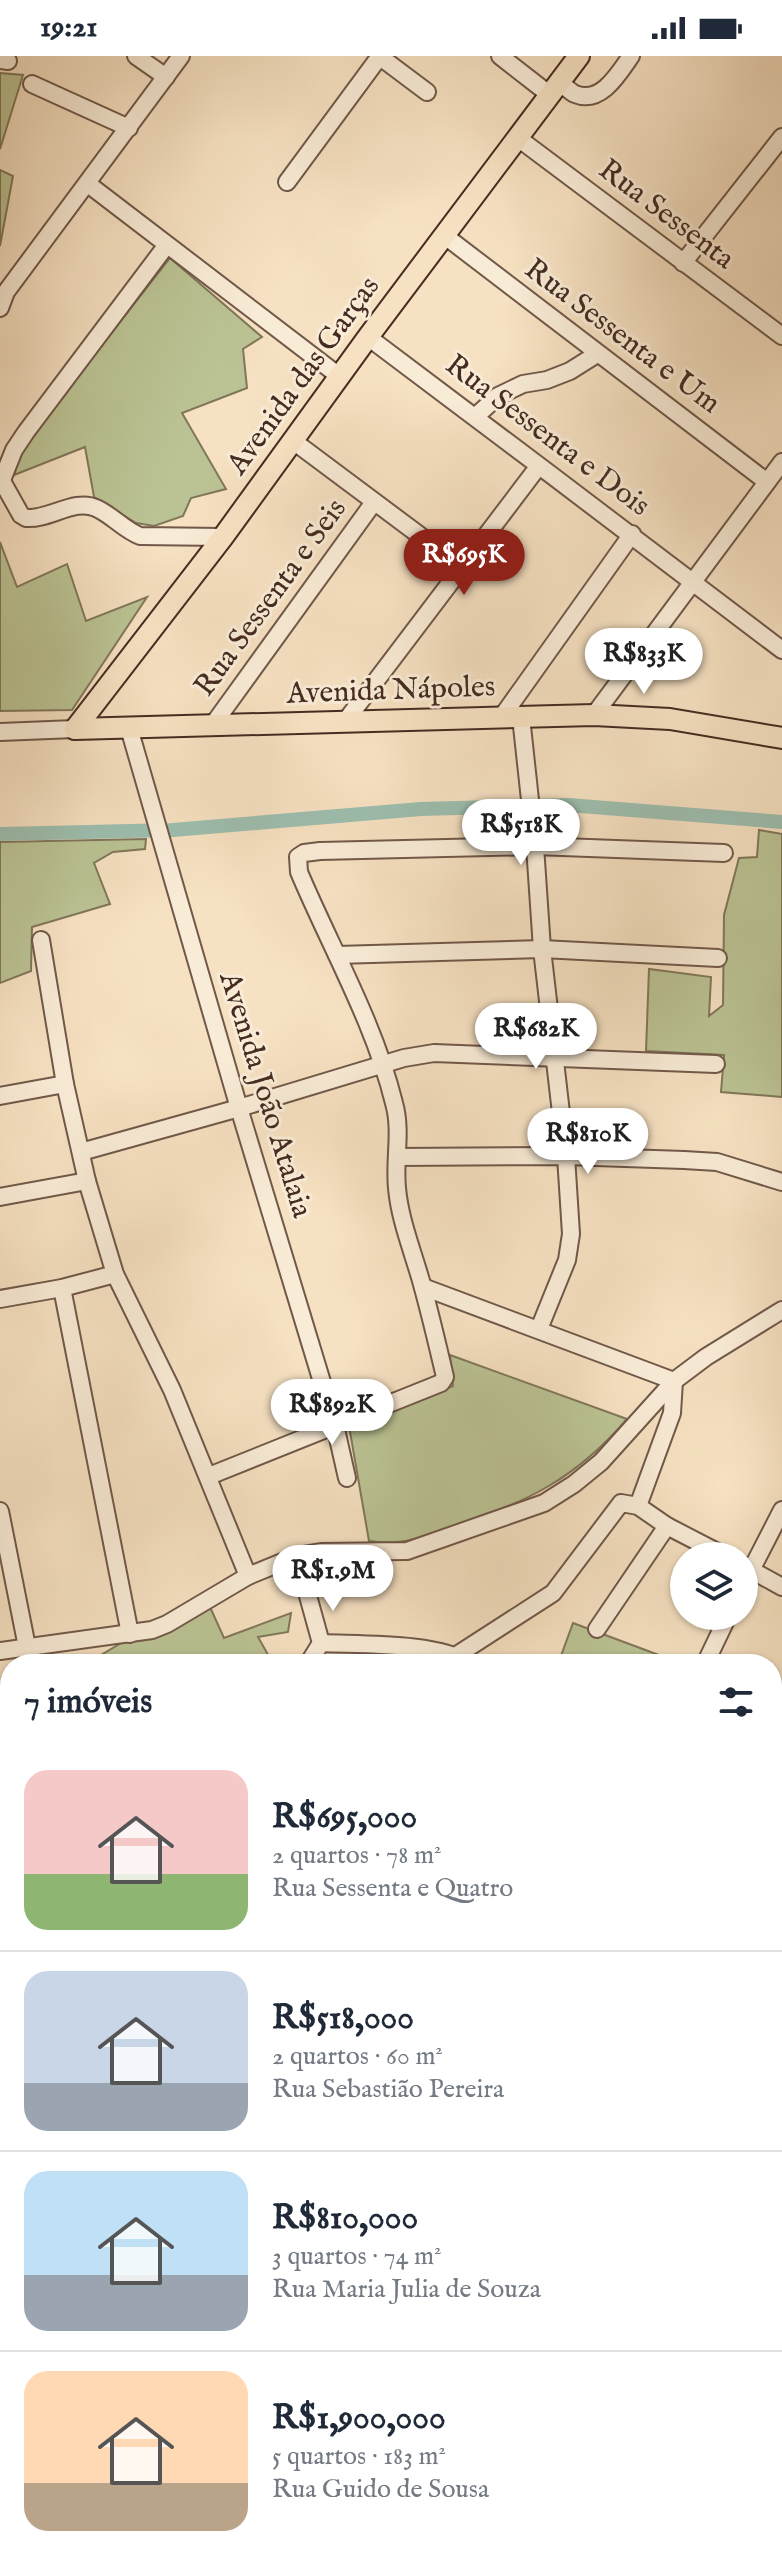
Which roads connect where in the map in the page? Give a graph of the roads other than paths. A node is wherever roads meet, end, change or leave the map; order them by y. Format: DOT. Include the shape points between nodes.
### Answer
graph roads {
  1 [pos="136,56"];
  2 [pos="181,56"];
  3 [pos="379,56"];
  4 [pos="500,56"];
  5 [pos="579,56"];
  6 [pos="631,56"];
  7 [pos="166,77"];
  8 [pos="32,84"];
  9 [pos="555,88"];
  10 [pos="427,92"];
  11 [pos="129,128"];
  12 [pos="782,137"];
  13 [pos="518,138"];
  14 [pos="287,182"];
  15 [pos="88,184"];
  16 [pos="445,236"];
  17 [pos="166,246"];
  18 [pos="683,263"];
  19 [pos="0,308"];
  20 [pos="782,336"];
  21 [pos="368,337"];
  22 [pos="597,354"];
  23 [pos="339,376"];
  24 [pos="475,417"];
  25 [pos="292,440"];
  26 [pos="782,462"];
  27 [pos="538,467"];
  28 [pos="767,482"];
  29 [pos="1,484"];
  30 [pos="374,502"];
  31 [pos="632,534"];
  32 [pos="223,537"];
  33 [pos="462,567"];
  34 [pos="693,580"];
  35 [pos="782,650"];
  36 [pos="594,715"];
  37 [pos="511,718"];
  38 [pos="344,723"];
  39 [pos="212,726"];
  40 [pos="129,728"];
  41 [pos="75,729"];
  42 [pos="0,732"];
  43 [pos="782,738"];
  44 [pos="535,846"];
  45 [pos="724,853"];
  46 [pos="41,940"];
  47 [pos="542,949"];
  48 [pos="337,955"];
  49 [pos="718,958"];
  50 [pos="554,1057"];
  51 [pos="383,1064"];
  52 [pos="716,1064"];
  53 [pos="65,1084"];
  54 [pos="0,1096"];
  55 [pos="239,1108"];
  56 [pos="81,1152"];
  57 [pos="566,1156"];
  58 [pos="397,1157"];
  59 [pos="87,1181"];
  60 [pos="782,1182"];
  61 [pos="0,1197"];
  62 [pos="115,1274"];
  63 [pos="423,1287"];
  64 [pos="62,1288"];
  65 [pos="0,1299"];
  66 [pos="782,1310"];
  67 [pos="539,1329"];
  68 [pos="674,1381"];
  69 [pos="335,1425"];
  70 [pos="209,1476"];
  71 [pos="347,1478"];
  72 [pos="632,1504"];
  73 [pos="782,1510"];
  74 [pos="0,1511"];
  75 [pos="667,1526"];
  76 [pos="698,1542"];
  77 [pos="758,1552"];
  78 [pos="297,1556"];
  79 [pos="248,1576"];
  80 [pos="758,1578"];
  81 [pos="782,1587"];
  82 [pos="597,1629"];
  83 [pos="721,1630"];
  84 [pos="130,1634"];
  85 [pos="321,1643"];
  86 [pos="27,1647"];
  87 [pos="0,1651"];
  88 [pos="314,1654"];
  89 [pos="439,1654"];
  90 [pos="471,1654"];
  91 [pos="710,1654"];
  1 -- 7 [label="street"];
  2 -- 7 [label="street"];
  3 -- 10 [label="street"];
  3 -- 14 [label="street"];
  4 -- 9 [label="street"];
  5 -- 9 [label="main road, Avenida das Garças"];
  6 -- 9 [label="street" via="607,89 576,95"];
  7 -- 11 [label="street"];
  8 -- 11 [label="street"];
  9 -- 13 [label="main road, Avenida das Garças"];
  11 -- 15 [label="street"];
  12 -- 18 [label="street"];
  13 -- 16 [label="main road, Avenida das Garças"];
  13 -- 18 [label="street, Rua Sessenta"];
  15 -- 17 [label="street"];
  15 -- 19 [label="street" via="6,292"];
  16 -- 21 [label="main road, Avenida das Garças"];
  16 -- 22 [label="street, Rua Sessenta e Um"];
  17 -- 23 [label="street"];
  17 -- 29 [label="street" via="26,432"];
  18 -- 20 [label="street, Rua Sessenta"];
  21 -- 23 [label="main road, Avenida das Garças"];
  21 -- 24 [label="street, Rua Sessenta e Dois"];
  22 -- 24 [label="street" via="570,371 498,396"];
  22 -- 28 [label="street, Rua Sessenta e Um"];
  23 -- 25 [label="main road, Avenida das Garças"];
  24 -- 27 [label="street, Rua Sessenta e Dois"];
  25 -- 30 [label="street"];
  25 -- 32 [label="main road, Avenida das Garças"];
  26 -- 28 [label="street"];
  27 -- 31 [label="street, Rua Sessenta e Dois"];
  27 -- 33 [label="street"];
  28 -- 34 [label="street"];
  29 -- 32 [label="street" via="26,518 83,505 99,509 140,536"];
  30 -- 33 [label="street"];
  30 -- 39 [label="street, Rua Sessenta e Seis"];
  31 -- 34 [label="street, Rua Sessenta e Dois"];
  31 -- 37 [label="street"];
  32 -- 41 [label="main road, Avenida das Garças"];
  33 -- 38 [label="street"];
  34 -- 35 [label="street, Rua Sessenta e Dois"];
  34 -- 36 [label="street"];
  36 -- 37 [label="main road, Avenida Nápoles"];
  36 -- 43 [label="main road, Avenida Nápoles" via="670,719"];
  37 -- 38 [label="main road, Avenida Nápoles"];
  37 -- 44 [label="street"];
  38 -- 39 [label="main road, Avenida Nápoles"];
  39 -- 40 [label="main road, Avenida Nápoles"];
  40 -- 41 [label="main road, Avenida Nápoles"];
  40 -- 55 [label="street, Avenida João Atalaia"];
  41 -- 42 [label="street, Avenida Nápoles"];
  44 -- 45 [label="street"];
  44 -- 47 [label="street"];
  44 -- 48 [label="street" via="304,853 298,857 299,872"];
  46 -- 53 [label="street"];
  47 -- 48 [label="street"];
  47 -- 49 [label="street"];
  47 -- 50 [label="street"];
  48 -- 51 [label="street"];
  50 -- 51 [label="street" via="434,1053"];
  50 -- 52 [label="street"];
  50 -- 57 [label="street"];
  51 -- 55 [label="street"];
  51 -- 58 [label="street" via="398,1123"];
  53 -- 54 [label="street"];
  53 -- 56 [label="street"];
  55 -- 56 [label="street"];
  55 -- 69 [label="street, Avenida João Atalaia"];
  56 -- 59 [label="street"];
  57 -- 58 [label="street"];
  57 -- 60 [label="street" via="717,1162"];
  57 -- 67 [label="street" via="570,1248"];
  58 -- 63 [label="street" via="404,1228"];
  59 -- 61 [label="street"];
  59 -- 62 [label="street"];
  62 -- 64 [label="street"];
  62 -- 70 [label="street"];
  63 -- 67 [label="street"];
  63 -- 69 [label="street" via="445,1377"];
  64 -- 65 [label="street"];
  64 -- 84 [label="street"];
  66 -- 68 [label="street"];
  67 -- 68 [label="street"];
  68 -- 72 [label="street" via="672,1413"];
  68 -- 78 [label="street" via="601,1462 544,1503 407,1551"];
  69 -- 70 [label="street"];
  69 -- 71 [label="street, Avenida João Atalaia"];
  70 -- 79 [label="street"];
  72 -- 75 [label="street"];
  72 -- 90 [label="street" via="621,1503 612,1511 553,1593"];
  73 -- 77 [label="street"];
  74 -- 86 [label="street"];
  75 -- 76 [label="street"];
  75 -- 82 [label="street"];
  78 -- 79 [label="street"];
  78 -- 85 [label="street"];
  79 -- 84 [label="street" via="167,1624"];
  80 -- 81 [label="street"];
  83 -- 91 [label="street"];
  84 -- 86 [label="street"];
  85 -- 88 [label="street"];
  85 -- 89 [label="street" via="398,1646"];
  86 -- 87 [label="street"];
}
